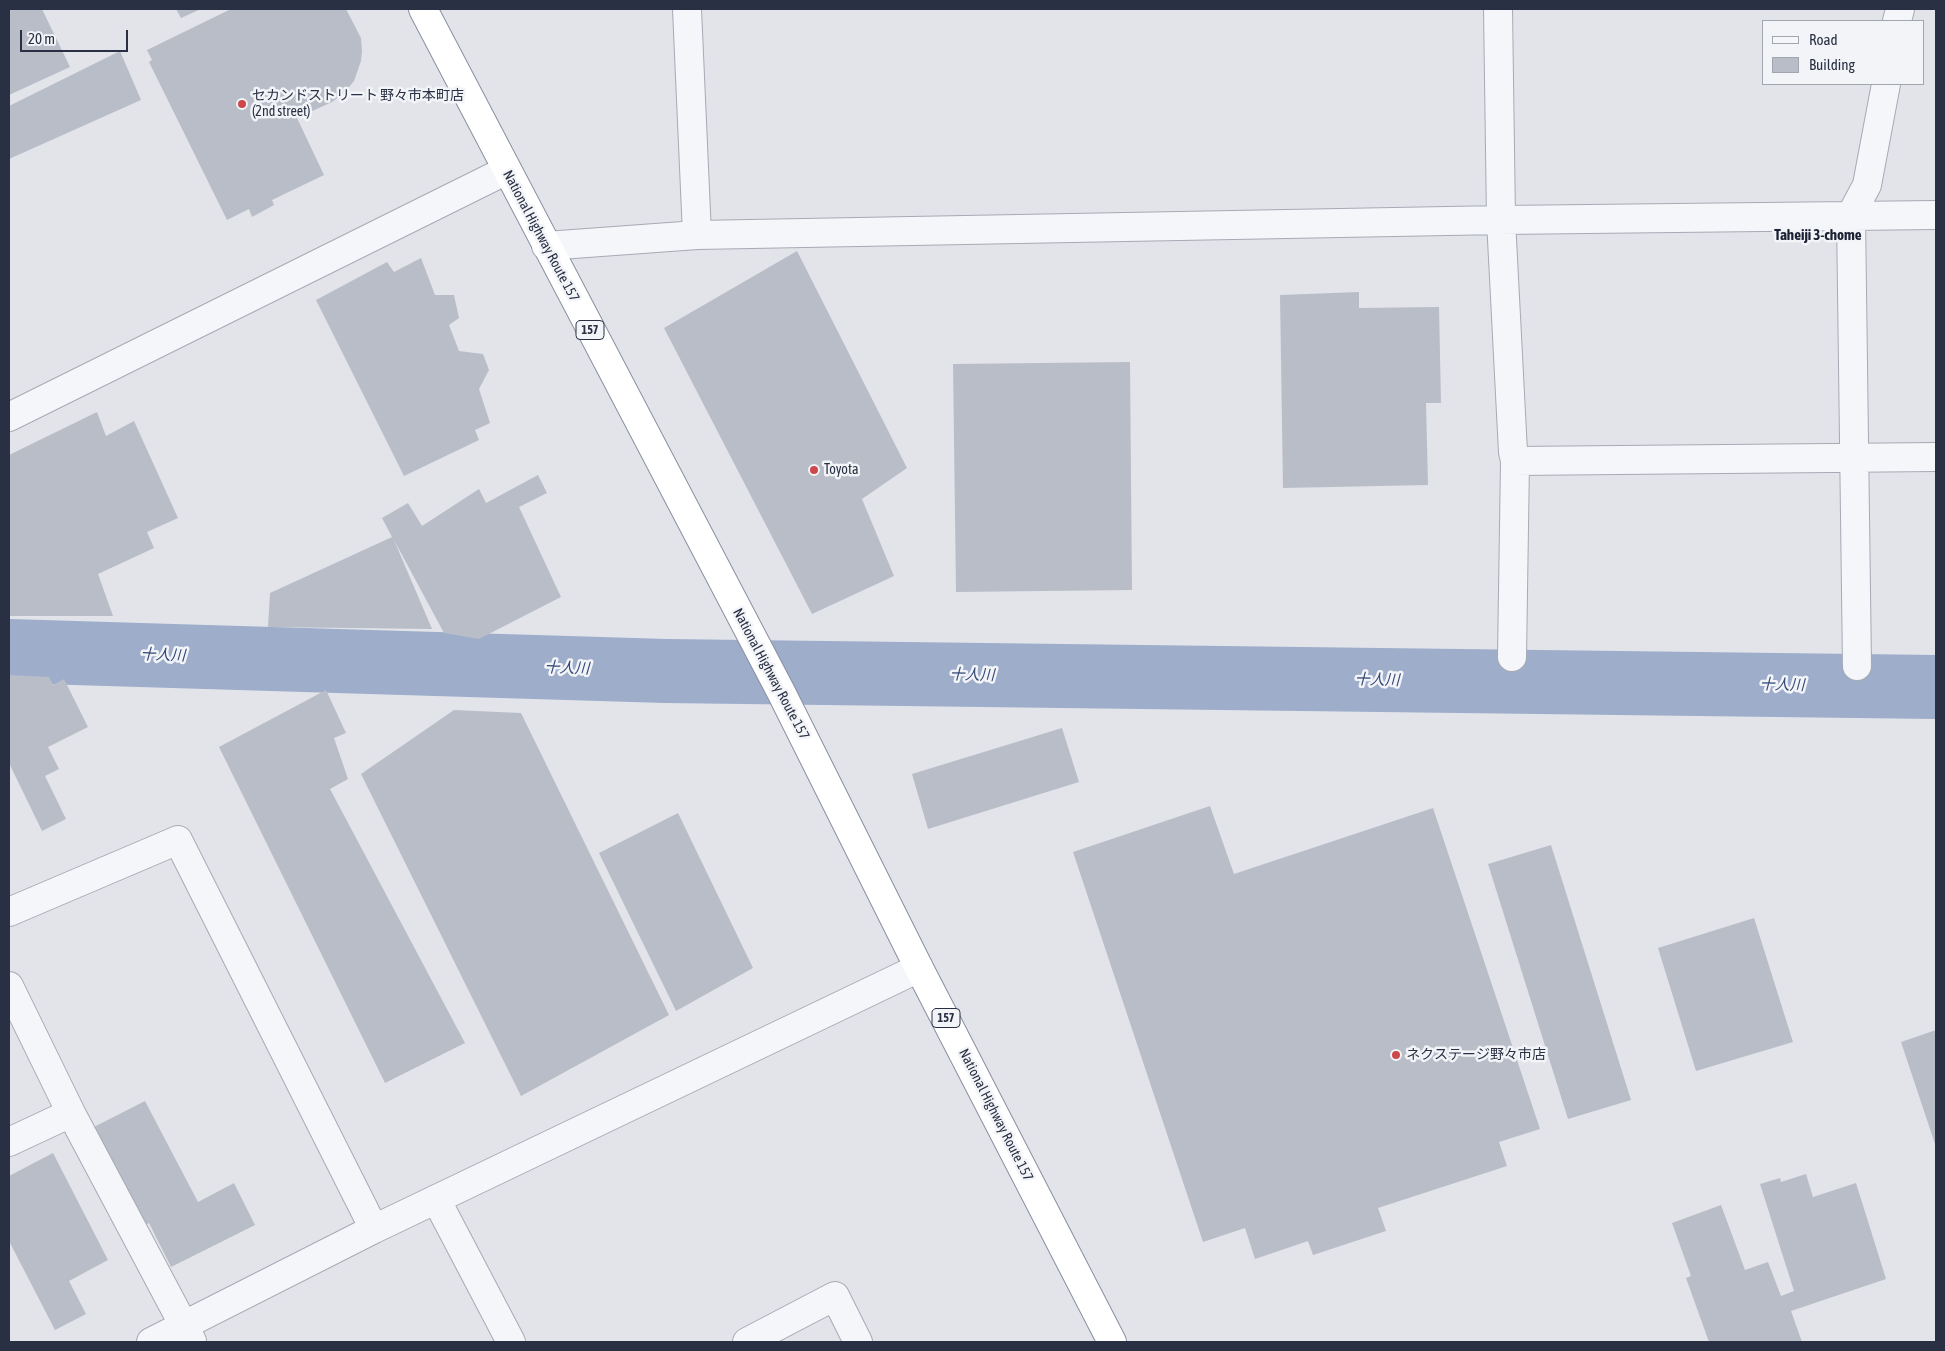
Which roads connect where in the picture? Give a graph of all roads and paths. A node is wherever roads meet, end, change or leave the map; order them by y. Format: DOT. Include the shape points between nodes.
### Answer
graph roads {
  1 [pos="423,9"];
  2 [pos="687,9"];
  3 [pos="1498,9"];
  4 [pos="1886,85"];
  5 [pos="507,170"];
  6 [pos="1852,215"];
  7 [pos="1936,215"];
  8 [pos="1501,220"];
  9 [pos="697,235"];
  10 [pos="546,246"];
  11 [pos="9,417"];
  12 [pos="1854,456"];
  13 [pos="1936,456"];
  14 [pos="1515,461"];
  15 [pos="1512,657"];
  16 [pos="1858,666"];
  17 [pos="9,912"];
  18 [pos="920,968"];
  19 [pos="9,986"];
  20 [pos="72,1113"];
  21 [pos="9,1142"];
  22 [pos="436,1199"];
  23 [pos="374,1229"];
  24 [pos="189,1334"];
  25 [pos="151,1342"];
  26 [pos="510,1342"];
  27 [pos="747,1342"];
  28 [pos="858,1342"];
  29 [pos="1112,1342"];
  1 -- 5 [label="highway, National Highway Route 157 / 157"];
  2 -- 9 [label="street"];
  3 -- 8 [label="street"];
  4 -- 6 [label="street" via="1867,185"];
  5 -- 10 [label="highway, National Highway Route 157 / 157"];
  5 -- 11 [label="street"];
  6 -- 7 [label="street"];
  6 -- 8 [label="street"];
  6 -- 12 [label="street"];
  8 -- 9 [label="street"];
  8 -- 14 [label="street"];
  9 -- 10 [label="street"];
  10 -- 18 [label="highway, National Highway Route 157 / 157" via="760,650"];
  12 -- 13 [label="street"];
  12 -- 14 [label="street"];
  12 -- 16 [label="street"];
  14 -- 15 [label="street"];
  17 -- 23 [label="street" via="178,840"];
  18 -- 22 [label="street"];
  18 -- 29 [label="highway, National Highway Route 157 / 157"];
  19 -- 20 [label="street"];
  20 -- 21 [label="street"];
  20 -- 24 [label="street"];
  22 -- 23 [label="street"];
  22 -- 26 [label="street"];
  23 -- 24 [label="street"];
  24 -- 25 [label="street"];
  27 -- 28 [label="street" via="835,1296"];
}
